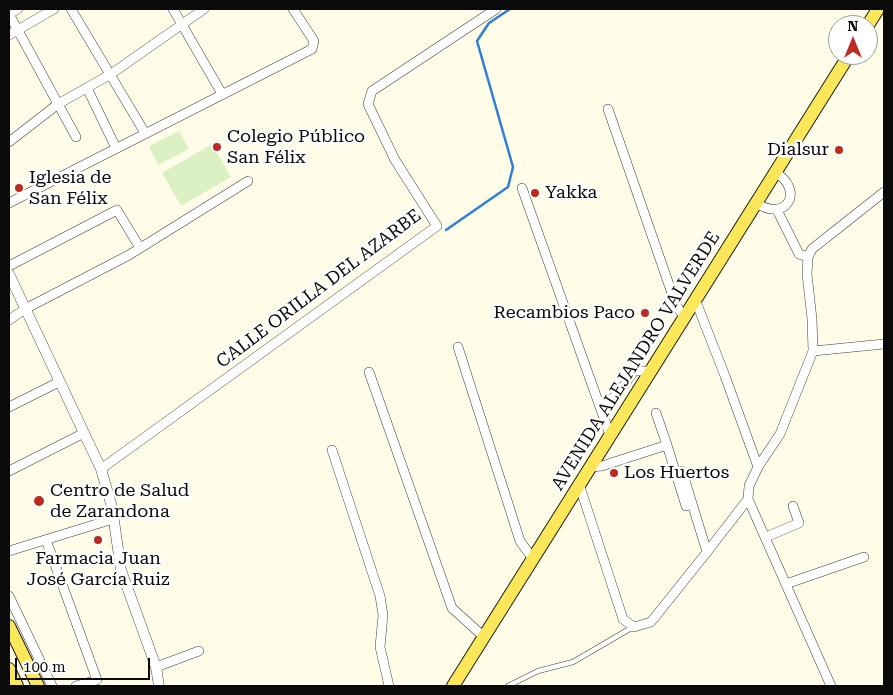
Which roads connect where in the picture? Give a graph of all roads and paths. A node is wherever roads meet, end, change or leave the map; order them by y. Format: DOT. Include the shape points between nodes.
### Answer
graph roads {
  1 [pos="18,9"];
  2 [pos="54,9"];
  3 [pos="71,9"];
  4 [pos="173,9"];
  5 [pos="204,9"];
  6 [pos="293,9"];
  7 [pos="496,9"];
  8 [pos="9,14"];
  9 [pos="182,23"];
  10 [pos="18,30"];
  11 [pos="9,35"];
  12 [pos="843,65"];
  13 [pos="111,74"];
  14 [pos="87,88"];
  15 [pos="222,94"];
  16 [pos="58,104"];
  17 [pos="608,109"];
  18 [pos="145,133"];
  19 [pos="76,137"];
  20 [pos="9,142"];
  21 [pos="116,148"];
  22 [pos="775,172"];
  23 [pos="248,181"];
  24 [pos="522,188"];
  25 [pos="884,192"];
  26 [pos="9,203"];
  27 [pos="756,203"];
  28 [pos="777,210"];
  29 [pos="140,248"];
  30 [pos="808,257"];
  31 [pos="9,266"];
  32 [pos="9,274"];
  33 [pos="695,299"];
  34 [pos="25,309"];
  35 [pos="684,317"];
  36 [pos="9,320"];
  37 [pos="884,344"];
  38 [pos="458,346"];
  39 [pos="813,351"];
  40 [pos="650,371"];
  41 [pos="369,372"];
  42 [pos="60,382"];
  43 [pos="9,406"];
  44 [pos="600,406"];
  45 [pos="656,413"];
  46 [pos="84,433"];
  47 [pos="610,435"];
  48 [pos="668,445"];
  49 [pos="332,450"];
  50 [pos="676,452"];
  51 [pos="590,467"];
  52 [pos="758,467"];
  53 [pos="101,468"];
  54 [pos="9,470"];
  55 [pos="579,484"];
  56 [pos="748,499"];
  57 [pos="686,506"];
  58 [pos="792,506"];
  59 [pos="113,519"];
  60 [pos="766,537"];
  61 [pos="46,540"];
  62 [pos="9,552"];
  63 [pos="707,552"];
  64 [pos="864,557"];
  65 [pos="532,559"];
  66 [pos="786,584"];
  67 [pos="9,596"];
  68 [pos="9,626"];
  69 [pos="634,626"];
  70 [pos="484,636"];
  71 [pos="199,652"];
  72 [pos="156,667"];
  73 [pos="9,669"];
  74 [pos="17,686"];
  75 [pos="38,686"];
  76 [pos="52,686"];
  77 [pos="76,686"];
  78 [pos="159,686"];
  79 [pos="389,686"];
  80 [pos="453,686"];
  81 [pos="508,686"];
  82 [pos="831,686"];
  1 -- 8 [label="street"];
  2 -- 10 [label="street"];
  3 -- 13 [label="street"];
  4 -- 9 [label="street"];
  5 -- 9 [label="street"];
  6 -- 15 [label="street" via="314,41 312,49"];
  7 -- 53 [label="street, CALLE ORILLA DEL AZARBE" via="372,91 368,104 395,160 437,226"];
  8 -- 10 [label="street"];
  9 -- 13 [label="street"];
  9 -- 15 [label="street"];
  10 -- 11 [label="street"];
  10 -- 16 [label="street"];
  12 -- 22 [label="main road, AVENIDA ALEJANDRO VALVERDE"];
  13 -- 14 [label="street"];
  13 -- 18 [label="street"];
  14 -- 16 [label="street"];
  14 -- 21 [label="street"];
  15 -- 18 [label="street"];
  16 -- 19 [label="street"];
  16 -- 20 [label="street"];
  17 -- 35 [label="street" via="676,305"];
  18 -- 21 [label="street"];
  21 -- 26 [label="street"];
  22 -- 27 [label="main road, AVENIDA ALEJANDRO VALVERDE"];
  22 -- 28 [label="street" via="787,180 790,189 788,202"];
  23 -- 29 [label="street"];
  24 -- 44 [label="street"];
  25 -- 30 [label="street" via="812,249"];
  27 -- 28 [label="street" via="765,209"];
  27 -- 33 [label="main road, AVENIDA ALEJANDRO VALVERDE"];
  28 -- 30 [label="street" via="799,254"];
  29 -- 31 [label="street" via="118,210"];
  29 -- 34 [label="street"];
  30 -- 39 [label="street"];
  32 -- 34 [label="street"];
  33 -- 35 [label="main road, AVENIDA ALEJANDRO VALVERDE"];
  33 -- 52 [label="street"];
  34 -- 36 [label="street"];
  34 -- 42 [label="street"];
  35 -- 40 [label="main road, AVENIDA ALEJANDRO VALVERDE"];
  37 -- 39 [label="street"];
  38 -- 65 [label="street" via="520,541"];
  39 -- 52 [label="street" via="780,434"];
  40 -- 44 [label="street" via="634,371 618,394"];
  40 -- 47 [label="main road, AVENIDA ALEJANDRO VALVERDE"];
  41 -- 70 [label="street" via="452,608"];
  42 -- 43 [label="street"];
  42 -- 46 [label="street"];
  44 -- 47 [label="street"];
  45 -- 48 [label="street"];
  46 -- 53 [label="street"];
  46 -- 54 [label="street"];
  47 -- 51 [label="main road, AVENIDA ALEJANDRO VALVERDE"];
  48 -- 51 [label="street"];
  48 -- 57 [label="street"];
  49 -- 79 [label="street" via="380,596 383,615 380,647"];
  50 -- 63 [label="street"];
  51 -- 55 [label="main road, AVENIDA ALEJANDRO VALVERDE"];
  52 -- 56 [label="street"];
  53 -- 59 [label="street"];
  55 -- 65 [label="main road, AVENIDA ALEJANDRO VALVERDE"];
  55 -- 69 [label="street" via="623,619"];
  56 -- 60 [label="street"];
  56 -- 63 [label="street"];
  58 -- 60 [label="street" via="799,522"];
  59 -- 61 [label="street"];
  59 -- 72 [label="street" via="121,570"];
  60 -- 66 [label="street"];
  61 -- 62 [label="street"];
  61 -- 77 [label="street" via="97,680"];
  63 -- 69 [label="street" via="651,622"];
  64 -- 66 [label="street"];
  65 -- 70 [label="main road, AVENIDA ALEJANDRO VALVERDE"];
  66 -- 82 [label="street"];
  67 -- 76 [label="street"];
  68 -- 75 [label="main road"];
  69 -- 81 [label="lane" via="573,662 538,671"];
  70 -- 80 [label="main road, AVENIDA ALEJANDRO VALVERDE"];
  71 -- 72 [label="street"];
  72 -- 78 [label="street"];
  73 -- 74 [label="main road"];
}
